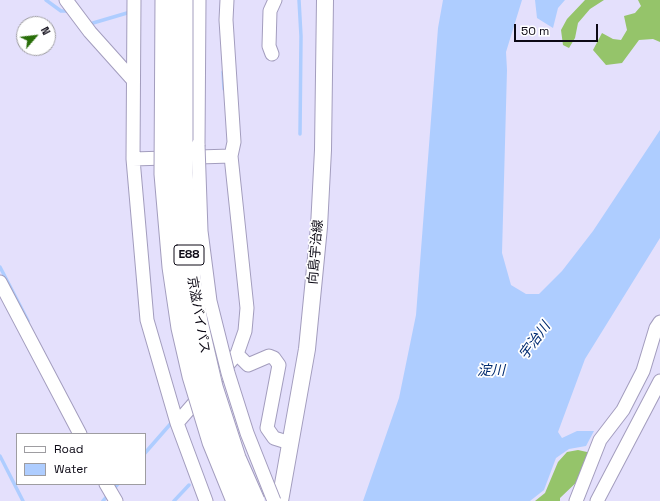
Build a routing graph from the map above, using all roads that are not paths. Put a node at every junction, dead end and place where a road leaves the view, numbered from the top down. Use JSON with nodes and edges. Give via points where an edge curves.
{"nodes":[{"id":1,"x":66,"y":0,"type":"edge"},
{"id":2,"x":134,"y":0,"type":"edge"},
{"id":3,"x":165,"y":0,"type":"edge"},
{"id":4,"x":183,"y":0,"type":"edge"},
{"id":5,"x":199,"y":0,"type":"edge"},
{"id":6,"x":227,"y":0,"type":"edge"},
{"id":7,"x":275,"y":0,"type":"edge"},
{"id":8,"x":325,"y":0,"type":"edge"},
{"id":9,"x":272,"y":54,"type":"dead end"},
{"id":10,"x":133,"y":80,"type":"junction"},
{"id":11,"x":231,"y":156,"type":"junction"},
{"id":12,"x":133,"y":159,"type":"junction"},
{"id":13,"x":0,"y":282,"type":"edge"},
{"id":14,"x":660,"y":322,"type":"edge"},
{"id":15,"x":237,"y":354,"type":"junction"},
{"id":16,"x":660,"y":381,"type":"edge"},
{"id":17,"x":177,"y":423,"type":"junction"},
{"id":18,"x":79,"y":433,"type":"edge"},
{"id":19,"x":290,"y":443,"type":"junction"},
{"id":20,"x":106,"y":485,"type":"edge"},
{"id":21,"x":112,"y":499,"type":"edge"},
{"id":22,"x":206,"y":501,"type":"edge"},
{"id":23,"x":236,"y":501,"type":"edge"},
{"id":24,"x":255,"y":501,"type":"edge"},
{"id":25,"x":274,"y":501,"type":"edge"},
{"id":26,"x":280,"y":501,"type":"edge"},
{"id":27,"x":576,"y":501,"type":"edge"},
{"id":28,"x":597,"y":501,"type":"edge"}],
"edges":[{"from":1,"to":10,"type":"street","via":[[90,32]]},
{"from":2,"to":10,"type":"street"},
{"from":3,"to":23,"type":"highway","name":"京滋バイパス","number":"E88","bridge":true,"via":[[164,174],[173,274],[181,328],[194,382],[212,442]]},
{"from":4,"to":24,"type":"highway","name":"京滋バイパス","number":"E88","bridge":true,"via":[[183,173],[191,278],[213,387],[226,432]]},
{"from":5,"to":25,"type":"street","bridge":true,"via":[[198,145],[201,231],[210,301],[228,373],[247,433]]},
{"from":6,"to":11,"type":"street","via":[[234,142]]},
{"from":7,"to":9,"type":"street","via":[[270,11],[269,46]]},
{"from":8,"to":19,"type":"main road","name":"向島宇治線","via":[[319,227],[307,349]]},
{"from":10,"to":12,"type":"street"},
{"from":11,"to":12,"type":"street"},
{"from":11,"to":15,"type":"street","via":[[247,308],[245,331]]},
{"from":12,"to":17,"type":"street","via":[[147,320]]},
{"from":13,"to":18,"type":"street"},
{"from":14,"to":27,"type":"street","via":[[643,371],[622,410],[600,440]]},
{"from":15,"to":17,"type":"street"},
{"from":15,"to":19,"type":"street","via":[[248,365],[269,356],[280,365],[267,428],[274,438]]},
{"from":16,"to":28,"type":"street"},
{"from":17,"to":22,"type":"street"},
{"from":19,"to":26,"type":"main road","name":"向島宇治線"},
{"from":20,"to":21,"type":"street"}]}
